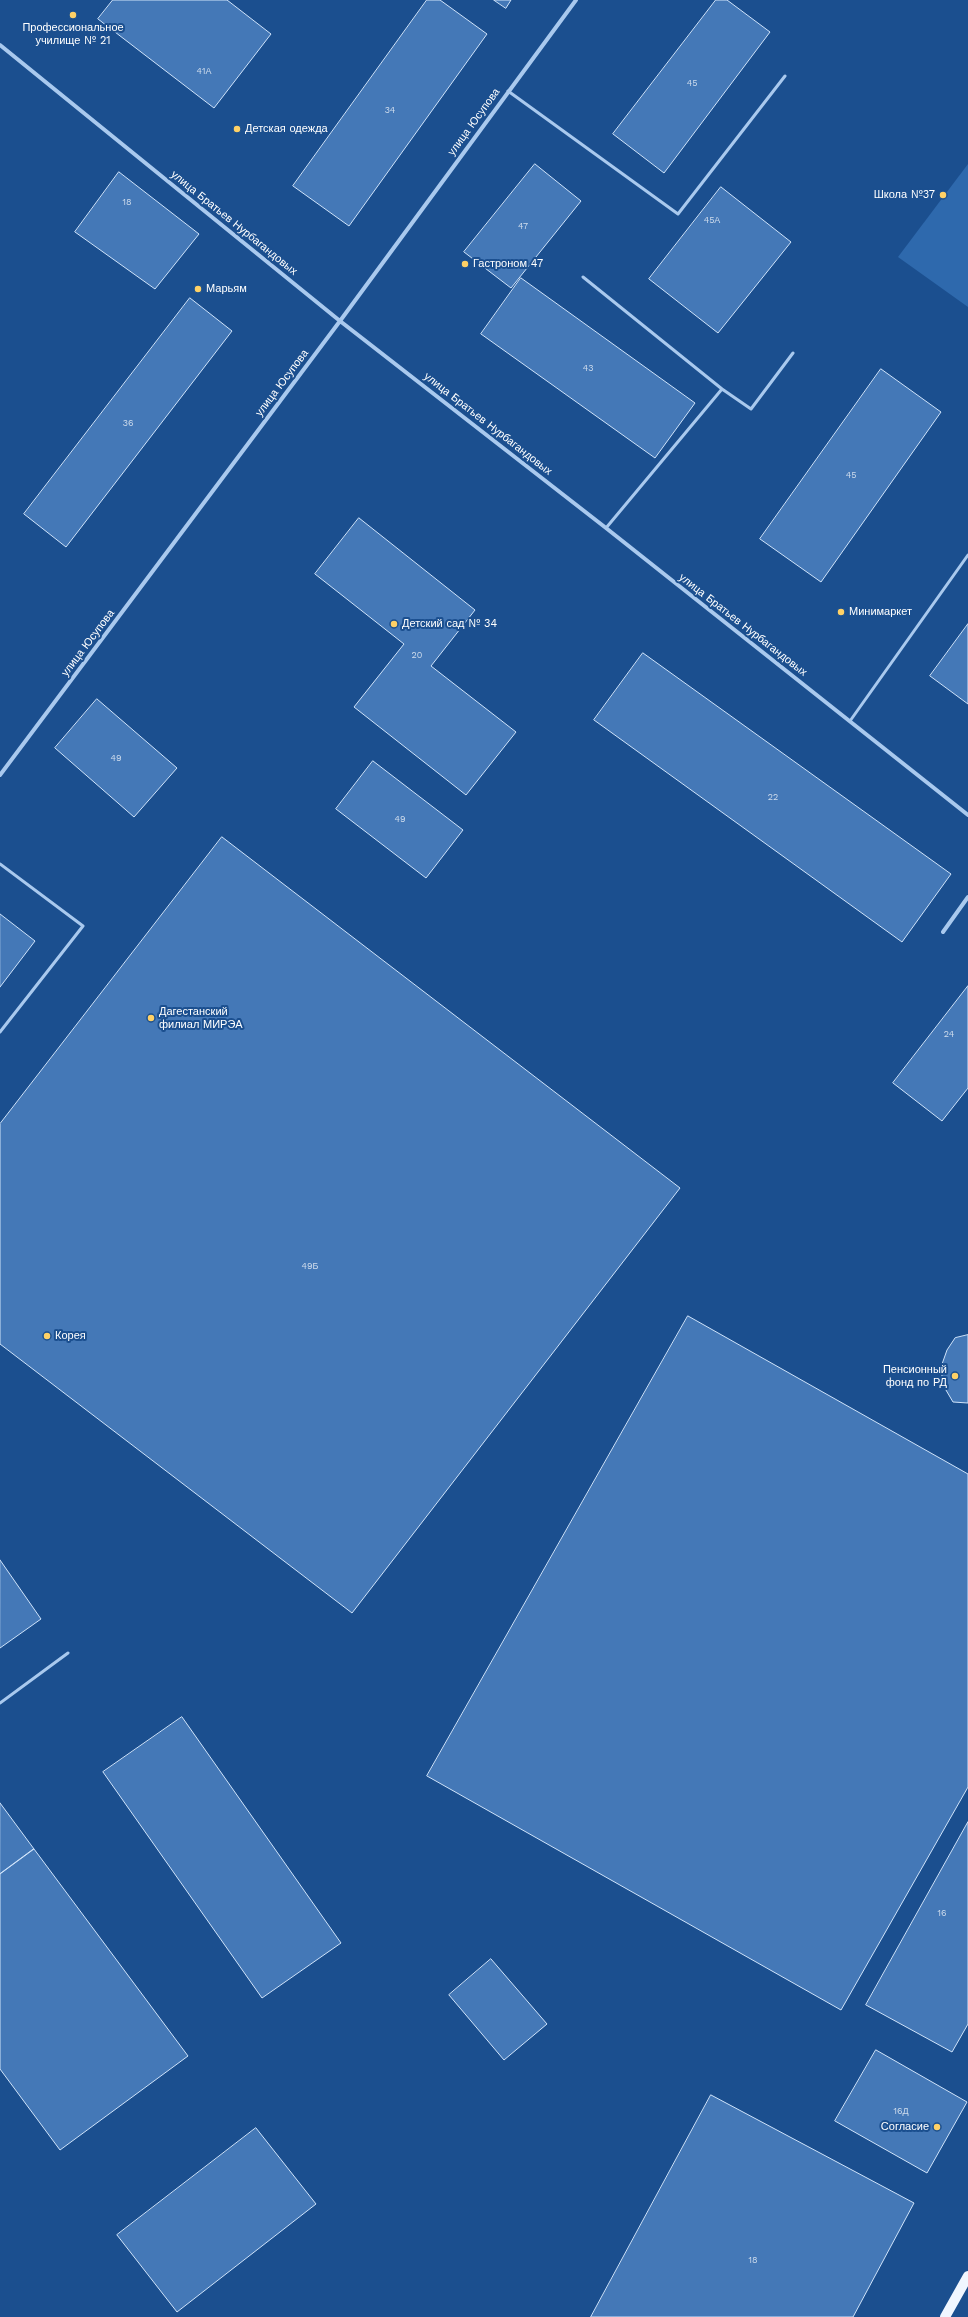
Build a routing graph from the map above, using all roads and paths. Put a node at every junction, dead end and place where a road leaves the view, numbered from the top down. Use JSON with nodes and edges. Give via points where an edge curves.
{"nodes":[{"id":1,"x":576,"y":0,"type":"edge"},
{"id":2,"x":0,"y":45,"type":"edge"},
{"id":3,"x":785,"y":76,"type":"dead end"},
{"id":4,"x":508,"y":91,"type":"junction"},
{"id":5,"x":583,"y":277,"type":"dead end"},
{"id":6,"x":340,"y":321,"type":"junction"},
{"id":7,"x":792,"y":353,"type":"dead end"},
{"id":8,"x":722,"y":389,"type":"junction"},
{"id":9,"x":606,"y":528,"type":"junction"},
{"id":10,"x":968,"y":555,"type":"edge"},
{"id":11,"x":850,"y":721,"type":"junction"},
{"id":12,"x":0,"y":775,"type":"edge"},
{"id":13,"x":968,"y":815,"type":"edge"},
{"id":14,"x":0,"y":864,"type":"edge"},
{"id":15,"x":968,"y":897,"type":"edge"},
{"id":16,"x":943,"y":932,"type":"dead end"},
{"id":17,"x":0,"y":1032,"type":"edge"},
{"id":18,"x":68,"y":1653,"type":"dead end"},
{"id":19,"x":0,"y":1703,"type":"edge"},
{"id":20,"x":968,"y":2276,"type":"edge"},
{"id":21,"x":945,"y":2317,"type":"edge"}],
"edges":[{"from":1,"to":4,"type":"street","name":"улица Юсупова"},
{"from":2,"to":6,"type":"street","name":"улица Братьев Нурбагандовых"},
{"from":3,"to":4,"type":"lane","via":[[678,214]]},
{"from":4,"to":6,"type":"street","name":"улица Юсупова"},
{"from":5,"to":8,"type":"lane"},
{"from":6,"to":9,"type":"street","name":"улица Братьев Нурбагандовых"},
{"from":6,"to":12,"type":"street","name":"улица Юсупова"},
{"from":7,"to":8,"type":"lane","via":[[751,409]]},
{"from":8,"to":9,"type":"lane"},
{"from":9,"to":11,"type":"street","name":"улица Братьев Нурбагандовых"},
{"from":10,"to":11,"type":"lane"},
{"from":11,"to":13,"type":"street","name":"улица Братьев Нурбагандовых"},
{"from":14,"to":17,"type":"lane","via":[[83,926]]},
{"from":15,"to":16,"type":"street"},
{"from":18,"to":19,"type":"lane"},
{"from":20,"to":21,"type":"main road"}]}
